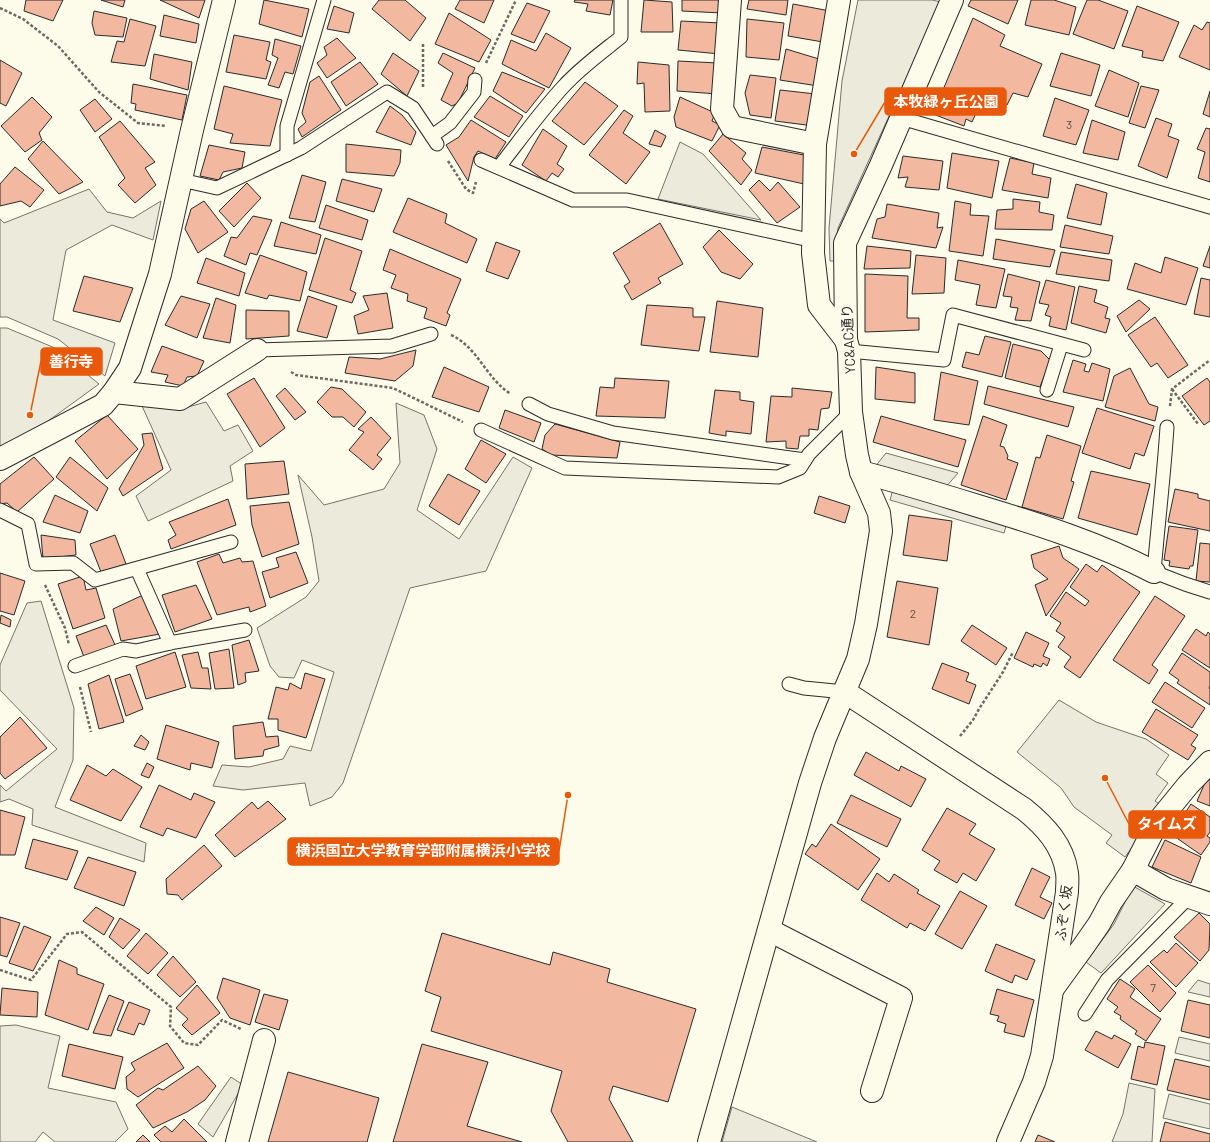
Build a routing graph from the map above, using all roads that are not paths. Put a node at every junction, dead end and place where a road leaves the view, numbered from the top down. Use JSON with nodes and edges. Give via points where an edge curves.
{"nodes":[{"id":1,"x":224,"y":0,"type":"edge"},
{"id":2,"x":324,"y":0,"type":"edge"},
{"id":3,"x":621,"y":0,"type":"edge"},
{"id":4,"x":730,"y":0,"type":"edge"},
{"id":5,"x":839,"y":0,"type":"edge"},
{"id":6,"x":952,"y":0,"type":"edge"},
{"id":7,"x":475,"y":80,"type":"dead end"},
{"id":8,"x":902,"y":118,"type":"junction"},
{"id":9,"x":815,"y":144,"type":"junction"},
{"id":10,"x":287,"y":155,"type":"junction"},
{"id":11,"x":481,"y":160,"type":"dead end"},
{"id":12,"x":499,"y":167,"type":"junction"},
{"id":13,"x":181,"y":180,"type":"junction"},
{"id":14,"x":1210,"y":207,"type":"edge"},
{"id":15,"x":814,"y":241,"type":"junction"},
{"id":16,"x":431,"y":334,"type":"road end"},
{"id":17,"x":1061,"y":344,"type":"junction"},
{"id":18,"x":848,"y":345,"type":"junction"},
{"id":19,"x":257,"y":350,"type":"joint"},
{"id":20,"x":1084,"y":350,"type":"dead end"},
{"id":21,"x":1047,"y":390,"type":"dead end"},
{"id":22,"x":114,"y":392,"type":"junction"},
{"id":23,"x":529,"y":404,"type":"road end"},
{"id":24,"x":851,"y":412,"type":"junction"},
{"id":25,"x":1167,"y":427,"type":"road end"},
{"id":26,"x":481,"y":430,"type":"road end"},
{"id":27,"x":0,"y":459,"type":"edge"},
{"id":28,"x":805,"y":460,"type":"junction"},
{"id":29,"x":861,"y":472,"type":"junction"},
{"id":30,"x":0,"y":510,"type":"edge"},
{"id":31,"x":230,"y":542,"type":"dead end"},
{"id":32,"x":137,"y":569,"type":"junction"},
{"id":33,"x":1154,"y":572,"type":"junction"},
{"id":34,"x":1210,"y":592,"type":"edge"},
{"id":35,"x":246,"y":630,"type":"dead end"},
{"id":36,"x":170,"y":643,"type":"junction"},
{"id":37,"x":75,"y":666,"type":"dead end"},
{"id":38,"x":789,"y":684,"type":"dead end"},
{"id":39,"x":845,"y":692,"type":"junction"},
{"id":40,"x":1210,"y":762,"type":"edge"},
{"id":41,"x":1133,"y":870,"type":"junction"},
{"id":42,"x":1188,"y":898,"type":"junction"},
{"id":43,"x":1210,"y":904,"type":"edge"},
{"id":44,"x":768,"y":930,"type":"junction"},
{"id":45,"x":1052,"y":990,"type":"junction"},
{"id":46,"x":1085,"y":1014,"type":"dead end"},
{"id":47,"x":264,"y":1040,"type":"road end"},
{"id":48,"x":872,"y":1091,"type":"dead end"},
{"id":49,"x":237,"y":1142,"type":"edge"},
{"id":50,"x":708,"y":1142,"type":"edge"},
{"id":51,"x":1008,"y":1142,"type":"edge"}],
"edges":[{"from":1,"to":13,"type":"street"},
{"from":2,"to":10,"type":"lane","via":[[287,126]]},
{"from":3,"to":12,"type":"lane","via":[[622,37],[563,87]]},
{"from":4,"to":9,"type":"street","via":[[722,109],[732,126]]},
{"from":5,"to":9,"type":"street"},
{"from":6,"to":8,"type":"street","name":"YC&AC通り"},
{"from":7,"to":10,"type":"lane","via":[[474,92],[435,140],[422,113],[388,92]]},
{"from":8,"to":14,"type":"lane"},
{"from":8,"to":18,"type":"street","name":"YC&AC通り","via":[[845,243]]},
{"from":9,"to":15,"type":"street"},
{"from":10,"to":13,"type":"lane","via":[[217,188]]},
{"from":11,"to":12,"type":"lane"},
{"from":12,"to":15,"type":"lane","via":[[573,200],[627,200]]},
{"from":13,"to":22,"type":"street","via":[[160,274],[130,368]]},
{"from":15,"to":18,"type":"street","via":[[819,305]]},
{"from":16,"to":19,"type":"lane","via":[[392,346]]},
{"from":17,"to":18,"type":"lane","via":[[953,315],[944,360]]},
{"from":17,"to":20,"type":"lane"},
{"from":17,"to":21,"type":"lane"},
{"from":18,"to":24,"type":"street","name":"YC&AC通り"},
{"from":19,"to":22,"type":"street","via":[[180,399]]},
{"from":22,"to":27,"type":"street","via":[[103,405]]},
{"from":23,"to":28,"type":"lane","via":[[548,414],[612,434]]},
{"from":24,"to":28,"type":"lane"},
{"from":24,"to":29,"type":"street","name":"YC&AC通り"},
{"from":25,"to":33,"type":"lane"},
{"from":26,"to":28,"type":"lane","via":[[565,468],[778,476],[800,468]]},
{"from":29,"to":33,"type":"street","via":[[1046,526]]},
{"from":29,"to":39,"type":"street","name":"YC&AC通り","via":[[879,513],[881,531],[858,659]]},
{"from":30,"to":32,"type":"lane","via":[[28,524],[36,564],[73,563],[95,580]]},
{"from":31,"to":32,"type":"lane"},
{"from":32,"to":36,"type":"lane"},
{"from":33,"to":34,"type":"lane"},
{"from":35,"to":36,"type":"lane"},
{"from":36,"to":37,"type":"lane","via":[[136,651],[123,649]]},
{"from":38,"to":39,"type":"lane"},
{"from":39,"to":44,"type":"street","name":"YC&AC通り","via":[[825,738],[810,783]]},
{"from":39,"to":45,"type":"street","name":"ふぞく坂","via":[[1024,809],[1041,823],[1052,837],[1062,855],[1067,874],[1067,892]]},
{"from":40,"to":41,"type":"street","via":[[1157,823]]},
{"from":41,"to":42,"type":"street"},
{"from":41,"to":45,"type":"street","via":[[1084,948]]},
{"from":42,"to":43,"type":"street"},
{"from":42,"to":46,"type":"lane","via":[[1107,980]]},
{"from":44,"to":48,"type":"street","via":[[901,998]]},
{"from":44,"to":50,"type":"street","name":"YC&AC通り"},
{"from":45,"to":51,"type":"street","name":"ふぞく坂","via":[[1042,1056],[1034,1082]]},
{"from":47,"to":49,"type":"street"}]}
